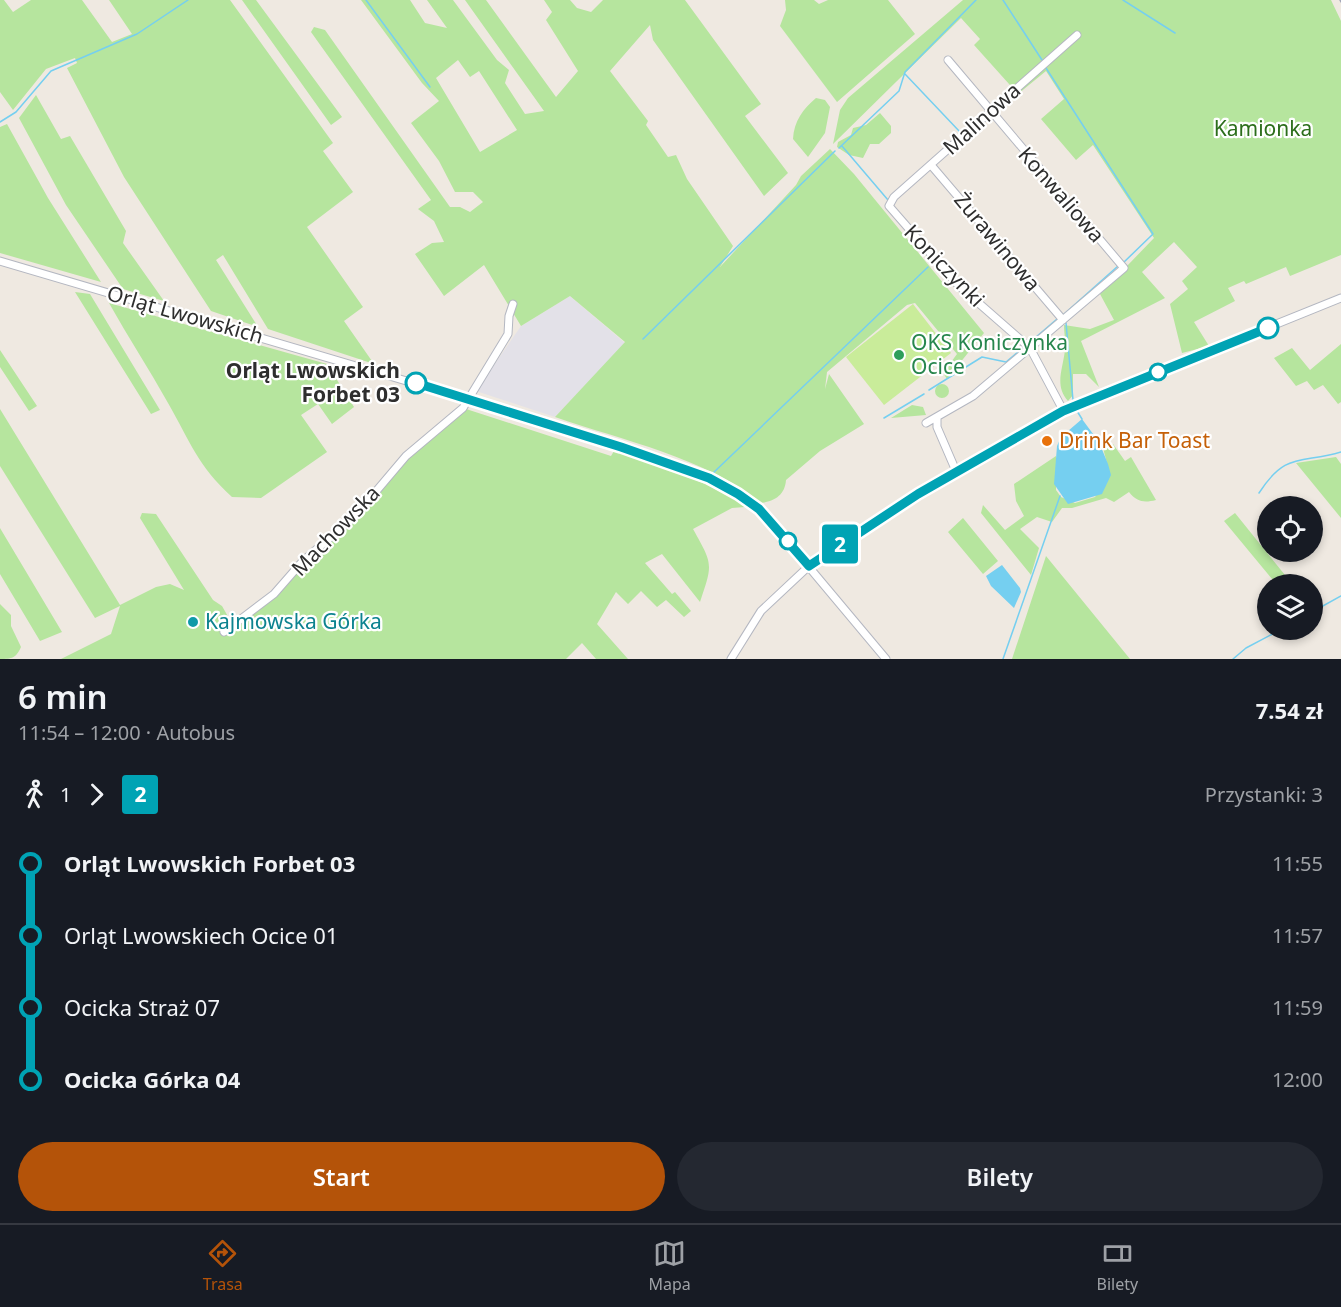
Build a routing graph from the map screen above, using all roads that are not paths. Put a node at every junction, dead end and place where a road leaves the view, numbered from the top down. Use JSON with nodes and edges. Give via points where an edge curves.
{"nodes":[{"id":1,"x":1077,"y":35,"type":"dead end"},
{"id":2,"x":948,"y":60,"type":"dead end"},
{"id":3,"x":989,"y":111,"type":"junction"},
{"id":4,"x":932,"y":165,"type":"junction"},
{"id":5,"x":889,"y":206,"type":"joint"},
{"id":6,"x":0,"y":261,"type":"edge"},
{"id":7,"x":1341,"y":298,"type":"edge"},
{"id":8,"x":513,"y":304,"type":"dead end"},
{"id":9,"x":1063,"y":320,"type":"junction"},
{"id":10,"x":1030,"y":348,"type":"junction"},
{"id":11,"x":468,"y":399,"type":"junction"},
{"id":12,"x":1063,"y":411,"type":"junction"},
{"id":13,"x":937,"y":417,"type":"junction"},
{"id":14,"x":926,"y":423,"type":"dead end"},
{"id":15,"x":956,"y":471,"type":"junction"},
{"id":16,"x":836,"y":536,"type":"dead end"},
{"id":17,"x":841,"y":544,"type":"junction"},
{"id":18,"x":809,"y":566,"type":"junction"},
{"id":19,"x":224,"y":632,"type":"dead end"},
{"id":20,"x":731,"y":659,"type":"edge"},
{"id":21,"x":886,"y":659,"type":"edge"}],
"edges":[{"from":1,"to":3,"type":"street","name":"Malinowa"},
{"from":2,"to":3,"type":"street","name":"Konwaliowa"},
{"from":3,"to":4,"type":"street","name":"Malinowa"},
{"from":3,"to":9,"type":"street","name":"Konwaliowa","via":[[1124,268]]},
{"from":4,"to":5,"type":"street","name":"Malinowa","via":[[894,197]]},
{"from":4,"to":9,"type":"street","name":"Żurawinowa"},
{"from":5,"to":10,"type":"street","name":"Koniczynki","via":[[958,285]]},
{"from":6,"to":11,"type":"street","name":"Orląt Lwowskich"},
{"from":7,"to":12,"type":"street"},
{"from":8,"to":11,"type":"street","name":"Machowska","via":[[508,334]]},
{"from":9,"to":10,"type":"street"},
{"from":10,"to":12,"type":"street","name":"Koniczynki"},
{"from":10,"to":13,"type":"street","via":[[973,396]]},
{"from":11,"to":18,"type":"street","name":"Orląt Lwowskich","via":[[640,453],[724,486],[767,517]]},
{"from":11,"to":19,"type":"street","name":"Machowska","via":[[463,408],[406,456],[356,515],[302,562],[274,594]]},
{"from":12,"to":15,"type":"street"},
{"from":13,"to":14,"type":"street"},
{"from":13,"to":15,"type":"street","via":[[937,428]]},
{"from":15,"to":17,"type":"street"},
{"from":16,"to":17,"type":"street"},
{"from":17,"to":18,"type":"street"},
{"from":18,"to":20,"type":"street","via":[[761,611]]},
{"from":18,"to":21,"type":"street","name":"Orląt Lwowskich"}]}
